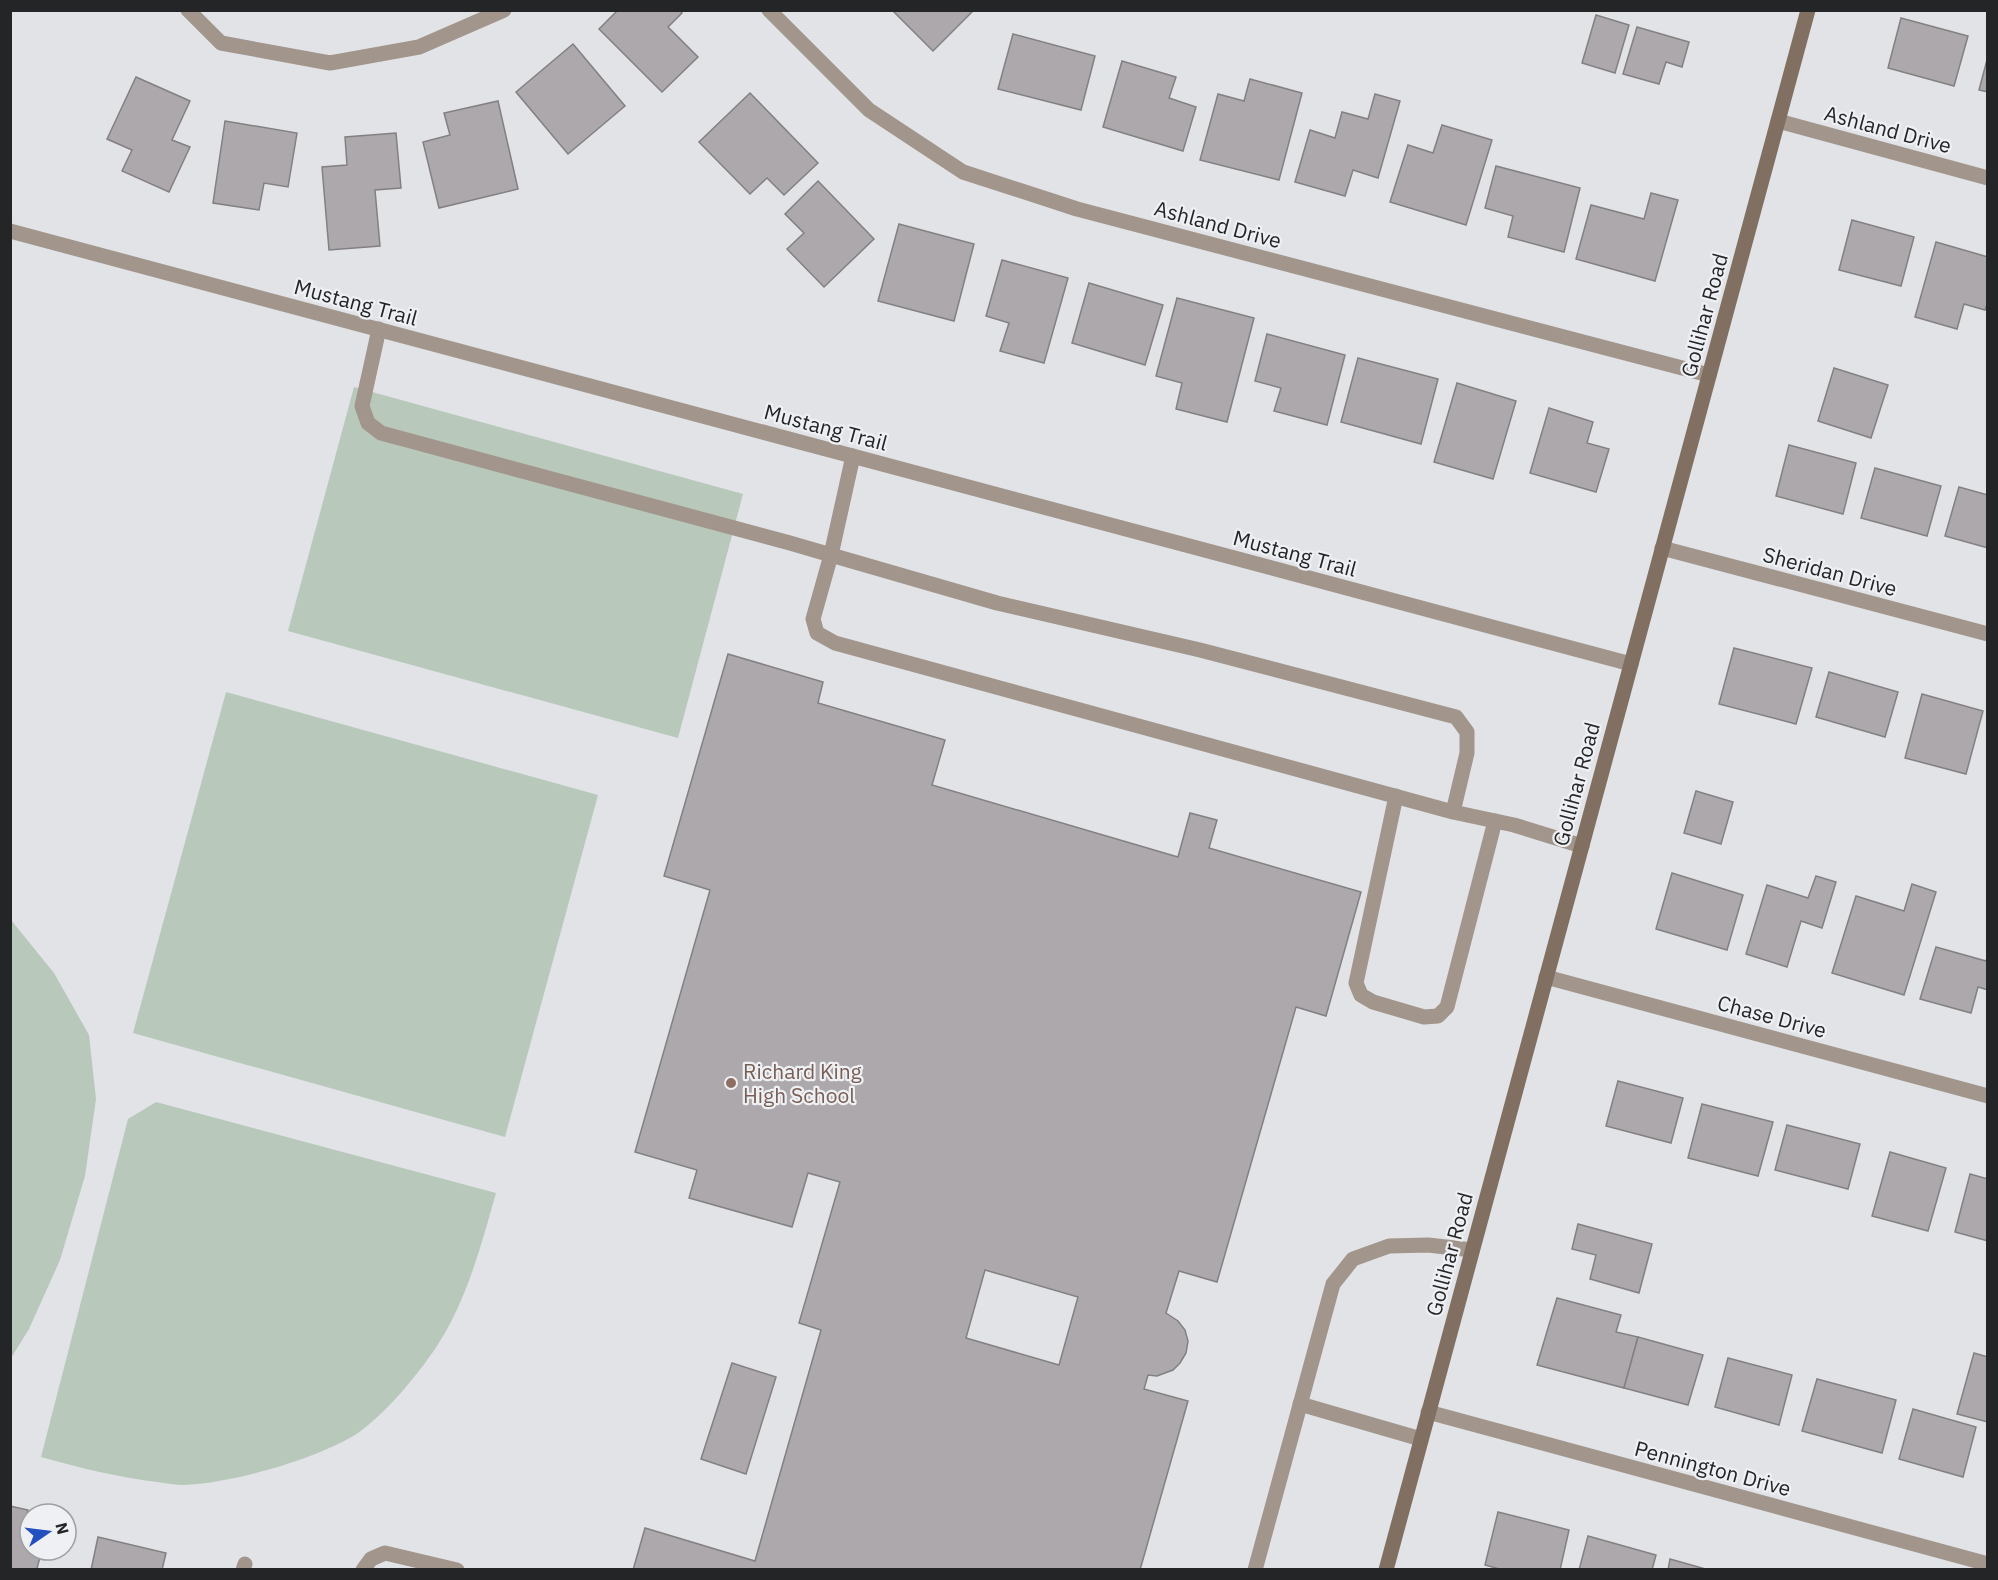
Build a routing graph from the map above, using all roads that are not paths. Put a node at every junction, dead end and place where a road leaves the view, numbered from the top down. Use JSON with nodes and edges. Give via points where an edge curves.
{"nodes":[{"id":1,"x":188,"y":10,"type":"edge"},
{"id":2,"x":504,"y":10,"type":"edge"},
{"id":3,"x":769,"y":10,"type":"edge"},
{"id":4,"x":1808,"y":10,"type":"edge"},
{"id":5,"x":1778,"y":121,"type":"junction"},
{"id":6,"x":1988,"y":178,"type":"edge"},
{"id":7,"x":10,"y":231,"type":"edge"},
{"id":8,"x":379,"y":329,"type":"junction"},
{"id":9,"x":1709,"y":375,"type":"junction"},
{"id":10,"x":853,"y":456,"type":"junction"},
{"id":11,"x":1662,"y":548,"type":"junction"},
{"id":12,"x":831,"y":555,"type":"junction"},
{"id":13,"x":1988,"y":634,"type":"edge"},
{"id":14,"x":1631,"y":664,"type":"junction"},
{"id":15,"x":1396,"y":796,"type":"junction"},
{"id":16,"x":1453,"y":812,"type":"junction"},
{"id":17,"x":1495,"y":821,"type":"junction"},
{"id":18,"x":1582,"y":846,"type":"junction"},
{"id":19,"x":1546,"y":977,"type":"junction"},
{"id":20,"x":1988,"y":1096,"type":"edge"},
{"id":21,"x":1472,"y":1250,"type":"junction"},
{"id":22,"x":1300,"y":1404,"type":"junction"},
{"id":23,"x":1428,"y":1412,"type":"junction"},
{"id":24,"x":1421,"y":1439,"type":"junction"},
{"id":25,"x":1988,"y":1564,"type":"edge"},
{"id":26,"x":363,"y":1569,"type":"edge"},
{"id":27,"x":457,"y":1569,"type":"edge"},
{"id":28,"x":1255,"y":1569,"type":"edge"},
{"id":29,"x":1386,"y":1569,"type":"edge"}],
"edges":[{"from":1,"to":2,"type":"street","via":[[221,43],[330,63],[419,47]]},
{"from":3,"to":9,"type":"street","name":"Ashland Drive","via":[[869,110],[963,172],[1077,209]]},
{"from":4,"to":5,"type":"street","name":"Gollihar Road"},
{"from":5,"to":6,"type":"street","name":"Ashland Drive"},
{"from":5,"to":9,"type":"street","name":"Gollihar Road"},
{"from":7,"to":8,"type":"street","name":"Mustang Trail"},
{"from":8,"to":10,"type":"street","name":"Mustang Trail"},
{"from":8,"to":12,"type":"street","via":[[362,406],[368,423],[381,433]]},
{"from":9,"to":11,"type":"street","name":"Gollihar Road"},
{"from":10,"to":12,"type":"street"},
{"from":10,"to":14,"type":"street","name":"Mustang Trail"},
{"from":11,"to":13,"type":"street","name":"Sheridan Drive"},
{"from":11,"to":14,"type":"street","name":"Gollihar Road"},
{"from":12,"to":15,"type":"street","via":[[813,620],[817,633],[835,643]]},
{"from":12,"to":16,"type":"street","via":[[997,603],[1200,650],[1456,717],[1467,732],[1467,753]]},
{"from":14,"to":18,"type":"street","name":"Gollihar Road"},
{"from":15,"to":16,"type":"street"},
{"from":15,"to":17,"type":"street","via":[[1356,983],[1361,995],[1373,1002],[1424,1017],[1438,1016],[1447,1007]]},
{"from":16,"to":17,"type":"street"},
{"from":17,"to":18,"type":"street"},
{"from":18,"to":19,"type":"street","name":"Gollihar Road"},
{"from":19,"to":20,"type":"street","name":"Chase Drive"},
{"from":19,"to":21,"type":"street","name":"Gollihar Road"},
{"from":21,"to":22,"type":"street","via":[[1389,1246],[1353,1259],[1333,1284]]},
{"from":21,"to":23,"type":"street","name":"Gollihar Road"},
{"from":22,"to":24,"type":"street"},
{"from":22,"to":28,"type":"street"},
{"from":23,"to":24,"type":"street","name":"Gollihar Road"},
{"from":23,"to":25,"type":"street","name":"Pennington Drive"},
{"from":24,"to":29,"type":"street","name":"Gollihar Road"},
{"from":26,"to":27,"type":"street","via":[[371,1559],[385,1553]]}]}
